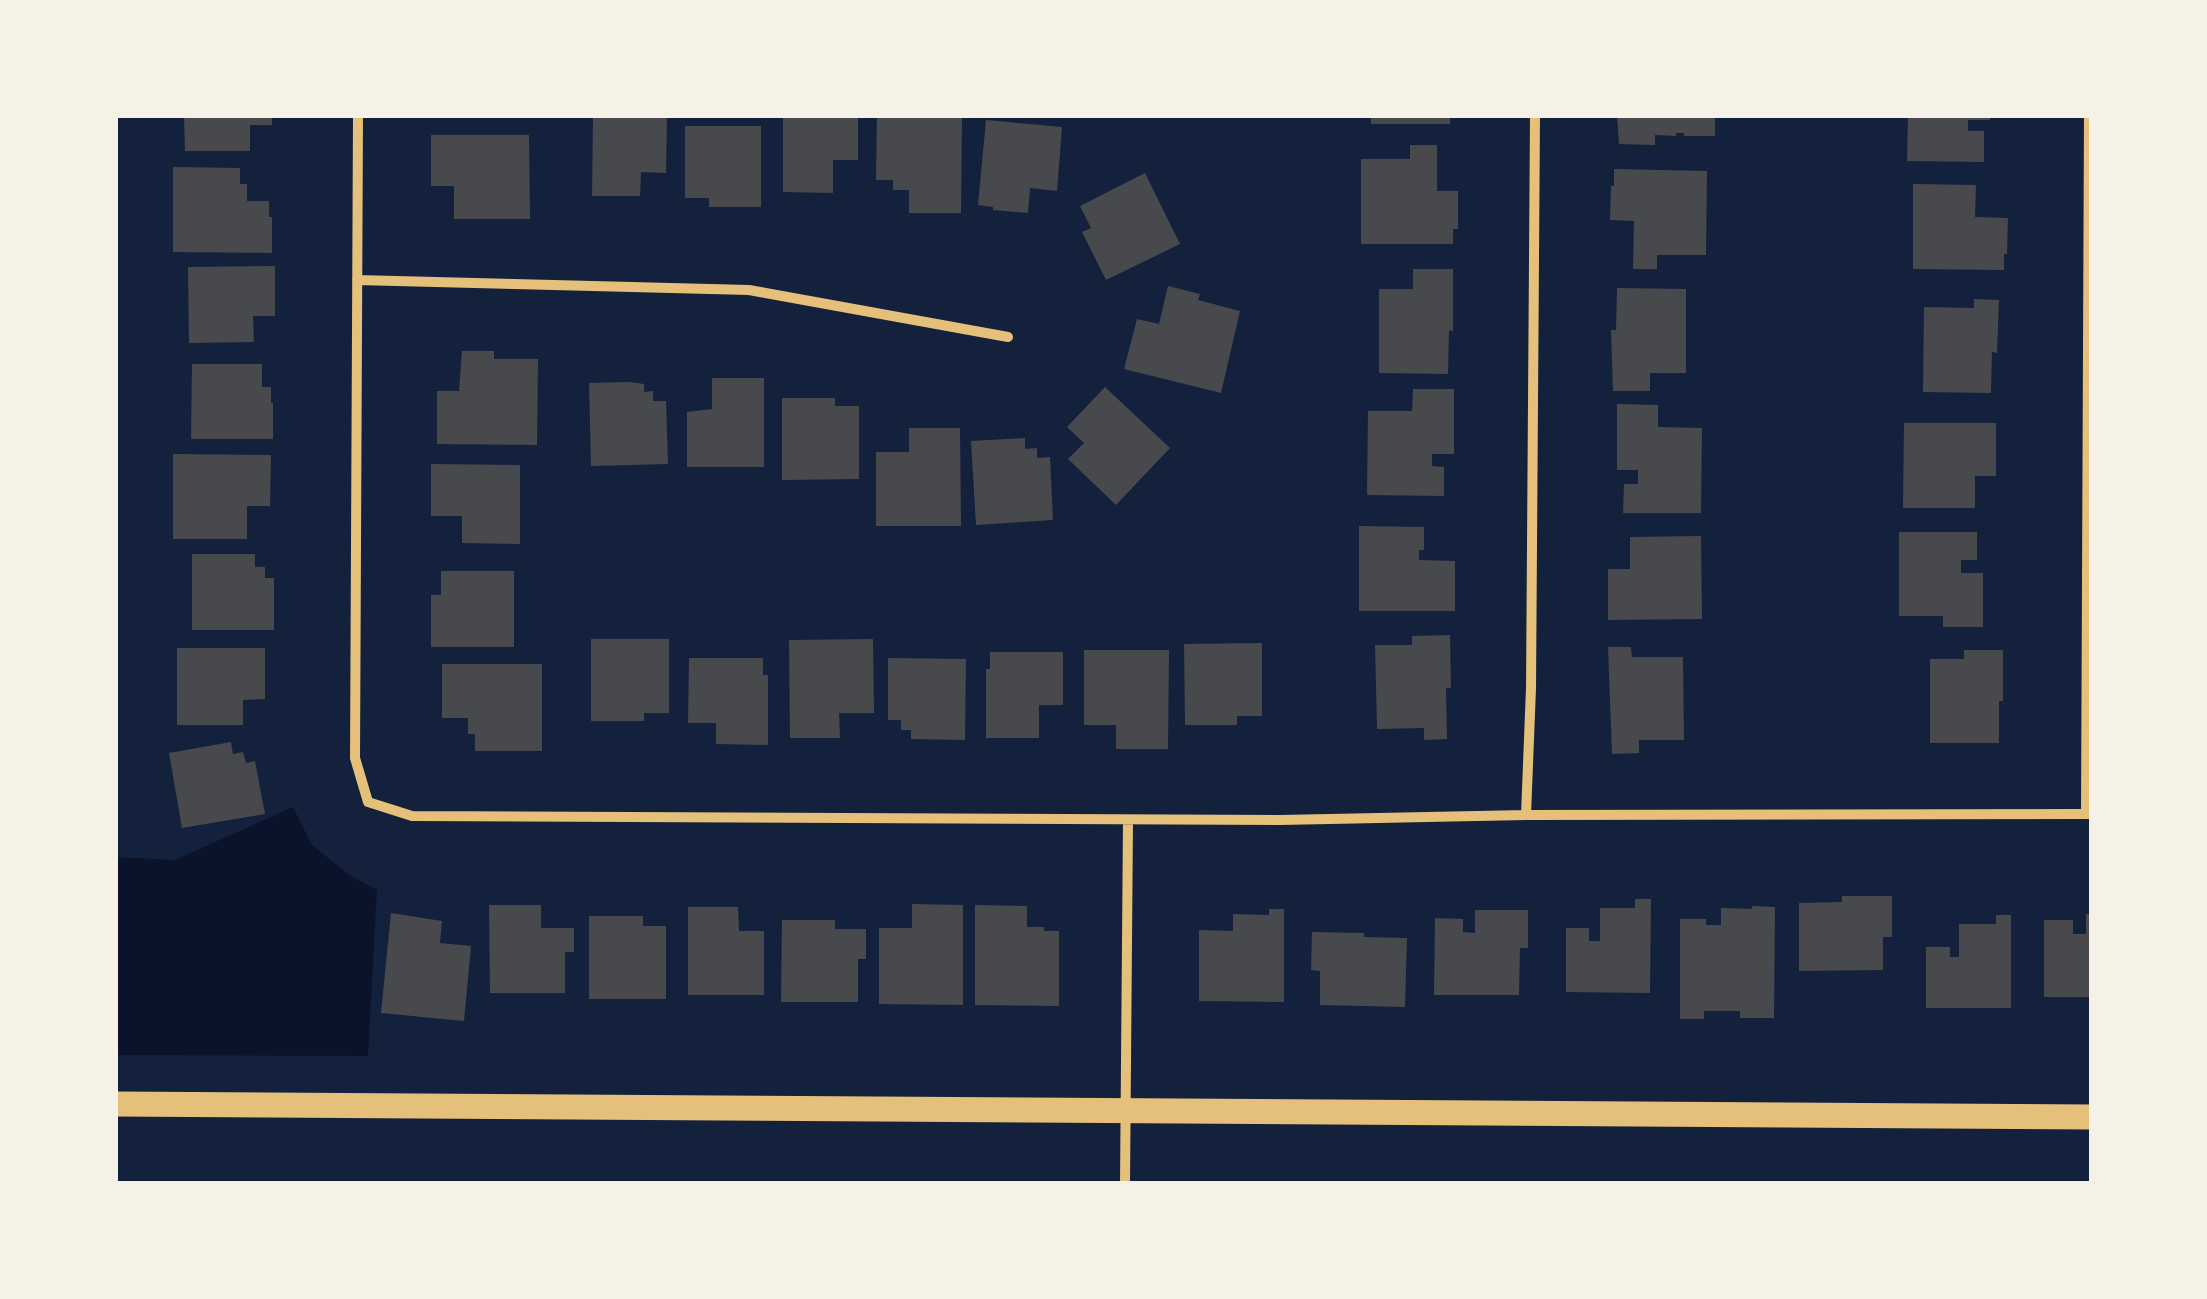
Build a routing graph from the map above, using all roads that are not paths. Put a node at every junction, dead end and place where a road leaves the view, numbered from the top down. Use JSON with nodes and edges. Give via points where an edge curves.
{"nodes":[{"id":1,"x":358,"y":115,"type":"edge"},
{"id":2,"x":1535,"y":115,"type":"edge"},
{"id":3,"x":2089,"y":115,"type":"edge"},
{"id":4,"x":357,"y":280,"type":"junction"},
{"id":5,"x":1008,"y":337,"type":"dead end"},
{"id":6,"x":2089,"y":814,"type":"edge"},
{"id":7,"x":1526,"y":816,"type":"junction"},
{"id":8,"x":1128,"y":820,"type":"junction"},
{"id":9,"x":115,"y":1104,"type":"edge"},
{"id":10,"x":1126,"y":1111,"type":"junction"},
{"id":11,"x":2092,"y":1118,"type":"edge"},
{"id":12,"x":1124,"y":1184,"type":"edge"}],
"edges":[{"from":1,"to":4,"type":"street"},
{"from":2,"to":7,"type":"street"},
{"from":3,"to":6,"type":"street"},
{"from":4,"to":5,"type":"street","via":[[749,290]]},
{"from":4,"to":8,"type":"street","via":[[354,758],[368,802],[412,816]]},
{"from":6,"to":7,"type":"street"},
{"from":7,"to":8,"type":"street"},
{"from":8,"to":10,"type":"street"},
{"from":9,"to":10,"type":"main road"},
{"from":10,"to":11,"type":"main road"},
{"from":10,"to":12,"type":"street"}]}
